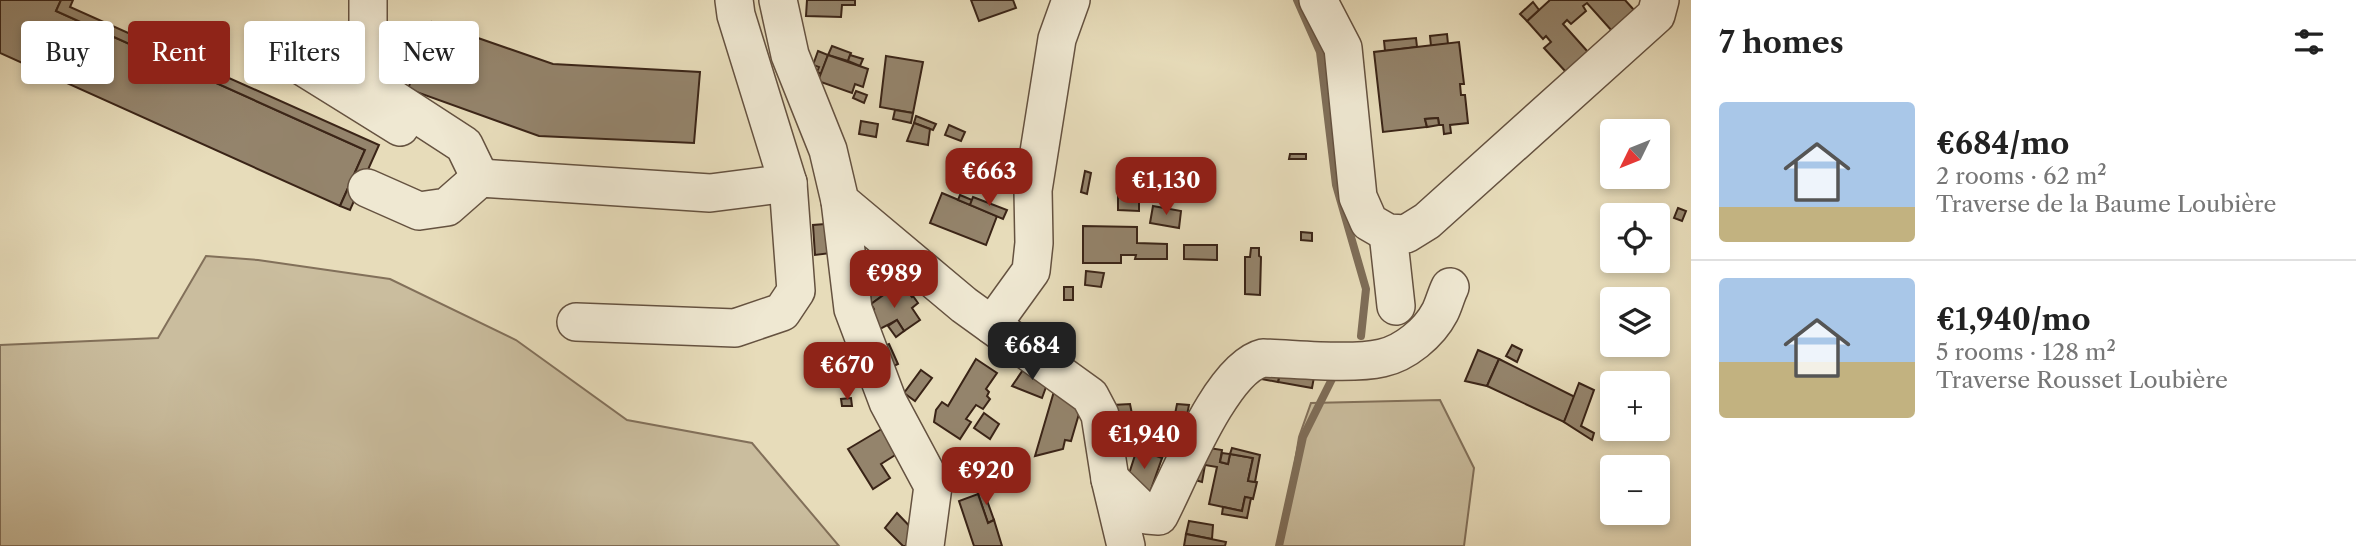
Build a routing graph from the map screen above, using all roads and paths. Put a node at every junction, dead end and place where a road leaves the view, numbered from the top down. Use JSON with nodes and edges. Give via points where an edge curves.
{"nodes":[{"id":1,"x":368,"y":0,"type":"edge"},
{"id":2,"x":734,"y":0,"type":"edge"},
{"id":3,"x":778,"y":0,"type":"edge"},
{"id":4,"x":1071,"y":0,"type":"edge"},
{"id":5,"x":1318,"y":0,"type":"edge"},
{"id":6,"x":1660,"y":0,"type":"edge"},
{"id":7,"x":331,"y":84,"type":"edge"},
{"id":8,"x":481,"y":178,"type":"junction"},
{"id":9,"x":788,"y":183,"type":"junction"},
{"id":10,"x":367,"y":188,"type":"dead end"},
{"id":11,"x":840,"y":201,"type":"junction"},
{"id":12,"x":1388,"y":233,"type":"junction"},
{"id":13,"x":1450,"y":287,"type":"dead end"},
{"id":14,"x":1396,"y":306,"type":"dead end"},
{"id":15,"x":576,"y":322,"type":"dead end"},
{"id":16,"x":992,"y":325,"type":"junction"},
{"id":17,"x":1110,"y":479,"type":"junction"},
{"id":18,"x":925,"y":546,"type":"edge"},
{"id":19,"x":1126,"y":546,"type":"edge"}],
"edges":[{"from":1,"to":8,"type":"street","via":[[371,75],[384,93],[464,145]]},
{"from":2,"to":9,"type":"street"},
{"from":3,"to":11,"type":"street","via":[[790,55],[828,150]]},
{"from":4,"to":16,"type":"street","via":[[1058,39],[1033,190],[1031,271]]},
{"from":5,"to":12,"type":"street","via":[[1343,48],[1357,197],[1369,222]]},
{"from":6,"to":12,"type":"street","via":[[1656,15],[1427,221],[1406,234]]},
{"from":7,"to":8,"type":"street"},
{"from":8,"to":9,"type":"street","via":[[710,193]]},
{"from":8,"to":10,"type":"street","via":[[447,208],[419,211]]},
{"from":9,"to":15,"type":"street","via":[[796,291],[782,312],[735,328]]},
{"from":11,"to":16,"type":"street"},
{"from":11,"to":18,"type":"street","via":[[853,309],[888,402],[933,486]]},
{"from":12,"to":14,"type":"street"},
{"from":13,"to":17,"type":"street","via":[[1439,314],[1419,339],[1384,358],[1263,358],[1240,370],[1193,441],[1159,516],[1147,515]]},
{"from":16,"to":17,"type":"street","via":[[1090,396],[1100,415]]},
{"from":17,"to":19,"type":"street"}]}
